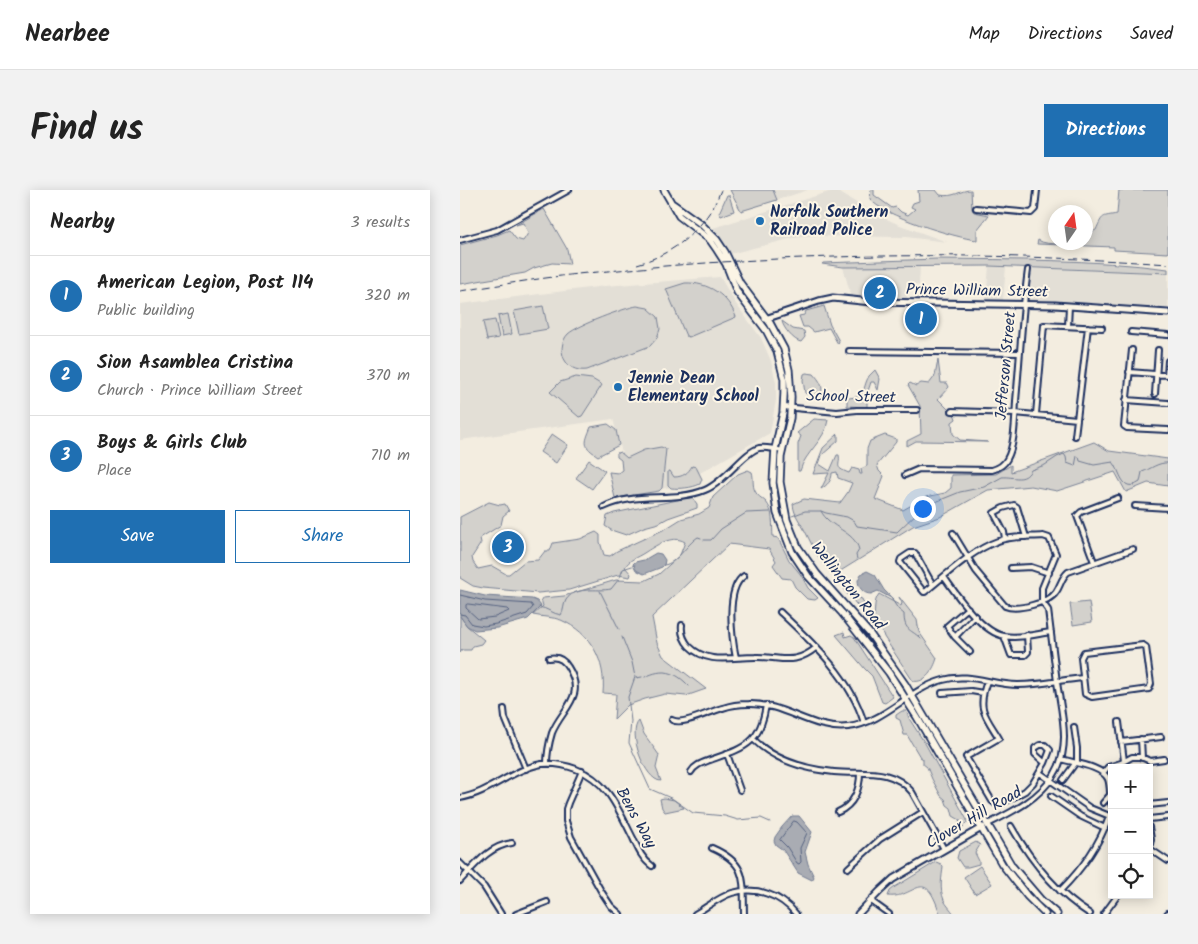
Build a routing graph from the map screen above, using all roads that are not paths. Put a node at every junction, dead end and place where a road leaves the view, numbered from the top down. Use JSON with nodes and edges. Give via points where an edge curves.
{"nodes":[{"id":1,"x":569,"y":190,"type":"edge"},
{"id":2,"x":664,"y":190,"type":"edge"},
{"id":3,"x":1036,"y":190,"type":"edge"},
{"id":4,"x":673,"y":204,"type":"junction"},
{"id":5,"x":976,"y":208,"type":"dead end"},
{"id":6,"x":460,"y":240,"type":"edge"},
{"id":7,"x":1028,"y":270,"type":"dead end"},
{"id":8,"x":1024,"y":304,"type":"junction"},
{"id":9,"x":1069,"y":306,"type":"junction"},
{"id":10,"x":1168,"y":313,"type":"edge"},
{"id":11,"x":767,"y":319,"type":"junction"},
{"id":12,"x":759,"y":321,"type":"junction"},
{"id":13,"x":1068,"y":326,"type":"junction"},
{"id":14,"x":1088,"y":327,"type":"junction"},
{"id":15,"x":1102,"y":328,"type":"dead end"},
{"id":16,"x":1131,"y":332,"type":"dead end"},
{"id":17,"x":1168,"y":334,"type":"edge"},
{"id":18,"x":1132,"y":350,"type":"dead end"},
{"id":19,"x":1158,"y":350,"type":"dead end"},
{"id":20,"x":850,"y":351,"type":"dead end"},
{"id":21,"x":1020,"y":353,"type":"junction"},
{"id":22,"x":1168,"y":361,"type":"edge"},
{"id":23,"x":1129,"y":372,"type":"junction"},
{"id":24,"x":1156,"y":374,"type":"junction"},
{"id":25,"x":1168,"y":375,"type":"edge"},
{"id":26,"x":1155,"y":394,"type":"dead end"},
{"id":27,"x":1126,"y":400,"type":"junction"},
{"id":28,"x":1168,"y":403,"type":"edge"},
{"id":29,"x":784,"y":407,"type":"junction"},
{"id":30,"x":791,"y":407,"type":"junction"},
{"id":31,"x":917,"y":410,"type":"dead end"},
{"id":32,"x":952,"y":411,"type":"dead end"},
{"id":33,"x":1015,"y":413,"type":"junction"},
{"id":34,"x":1036,"y":414,"type":"junction"},
{"id":35,"x":1077,"y":419,"type":"junction"},
{"id":36,"x":1168,"y":430,"type":"edge"},
{"id":37,"x":1075,"y":436,"type":"dead end"},
{"id":38,"x":775,"y":449,"type":"junction"},
{"id":39,"x":782,"y":451,"type":"junction"},
{"id":40,"x":905,"y":475,"type":"dead end"},
{"id":41,"x":1118,"y":498,"type":"dead end"},
{"id":42,"x":1135,"y":506,"type":"dead end"},
{"id":43,"x":604,"y":508,"type":"dead end"},
{"id":44,"x":1168,"y":508,"type":"edge"},
{"id":45,"x":953,"y":533,"type":"dead end"},
{"id":46,"x":1026,"y":537,"type":"junction"},
{"id":47,"x":1005,"y":539,"type":"junction"},
{"id":48,"x":1133,"y":549,"type":"dead end"},
{"id":49,"x":967,"y":559,"type":"junction"},
{"id":50,"x":1094,"y":562,"type":"junction"},
{"id":51,"x":1011,"y":568,"type":"dead end"},
{"id":52,"x":1049,"y":573,"type":"junction"},
{"id":53,"x":744,"y":576,"type":"dead end"},
{"id":54,"x":944,"y":577,"type":"junction"},
{"id":55,"x":933,"y":585,"type":"junction"},
{"id":56,"x":1042,"y":602,"type":"junction"},
{"id":57,"x":968,"y":608,"type":"junction"},
{"id":58,"x":780,"y":612,"type":"dead end"},
{"id":59,"x":975,"y":616,"type":"junction"},
{"id":60,"x":682,"y":624,"type":"dead end"},
{"id":61,"x":1051,"y":632,"type":"junction"},
{"id":62,"x":1027,"y":635,"type":"junction"},
{"id":63,"x":1004,"y":636,"type":"junction"},
{"id":64,"x":955,"y":637,"type":"junction"},
{"id":65,"x":817,"y":647,"type":"junction"},
{"id":66,"x":970,"y":652,"type":"dead end"},
{"id":67,"x":549,"y":658,"type":"dead end"},
{"id":68,"x":736,"y":658,"type":"junction"},
{"id":69,"x":1083,"y":678,"type":"junction"},
{"id":70,"x":987,"y":680,"type":"junction"},
{"id":71,"x":1057,"y":681,"type":"junction"},
{"id":72,"x":942,"y":693,"type":"dead end"},
{"id":73,"x":982,"y":693,"type":"junction"},
{"id":74,"x":910,"y":697,"type":"junction"},
{"id":75,"x":766,"y":705,"type":"junction"},
{"id":76,"x":504,"y":709,"type":"dead end"},
{"id":77,"x":672,"y":720,"type":"dead end"},
{"id":78,"x":1119,"y":722,"type":"dead end"},
{"id":79,"x":864,"y":723,"type":"junction"},
{"id":80,"x":1074,"y":728,"type":"dead end"},
{"id":81,"x":1161,"y":737,"type":"dead end"},
{"id":82,"x":753,"y":739,"type":"junction"},
{"id":83,"x":1141,"y":739,"type":"junction"},
{"id":84,"x":1121,"y":742,"type":"junction"},
{"id":85,"x":727,"y":754,"type":"junction"},
{"id":86,"x":1142,"y":758,"type":"junction"},
{"id":87,"x":1061,"y":759,"type":"junction"},
{"id":88,"x":1164,"y":759,"type":"dead end"},
{"id":89,"x":1124,"y":761,"type":"junction"},
{"id":90,"x":1045,"y":763,"type":"junction"},
{"id":91,"x":1075,"y":763,"type":"junction"},
{"id":92,"x":548,"y":764,"type":"junction"},
{"id":93,"x":526,"y":769,"type":"junction"},
{"id":94,"x":582,"y":771,"type":"junction"},
{"id":95,"x":690,"y":772,"type":"dead end"},
{"id":96,"x":1103,"y":772,"type":"junction"},
{"id":97,"x":860,"y":773,"type":"junction"},
{"id":98,"x":1040,"y":773,"type":"junction"},
{"id":99,"x":1063,"y":780,"type":"dead end"},
{"id":100,"x":1050,"y":781,"type":"junction"},
{"id":101,"x":1108,"y":782,"type":"edge"},
{"id":102,"x":740,"y":790,"type":"dead end"},
{"id":103,"x":1051,"y":796,"type":"dead end"},
{"id":104,"x":1108,"y":797,"type":"edge"},
{"id":105,"x":460,"y":798,"type":"edge"},
{"id":106,"x":1103,"y":803,"type":"dead end"},
{"id":107,"x":1168,"y":803,"type":"edge"},
{"id":108,"x":1153,"y":805,"type":"edge"},
{"id":109,"x":838,"y":812,"type":"dead end"},
{"id":110,"x":923,"y":812,"type":"junction"},
{"id":111,"x":1108,"y":816,"type":"edge"},
{"id":112,"x":1168,"y":817,"type":"edge"},
{"id":113,"x":1153,"y":819,"type":"edge"},
{"id":114,"x":1108,"y":821,"type":"edge"},
{"id":115,"x":988,"y":824,"type":"junction"},
{"id":116,"x":1011,"y":826,"type":"dead end"},
{"id":117,"x":981,"y":828,"type":"junction"},
{"id":118,"x":1105,"y":828,"type":"junction"},
{"id":119,"x":512,"y":843,"type":"dead end"},
{"id":120,"x":712,"y":848,"type":"dead end"},
{"id":121,"x":944,"y":849,"type":"junction"},
{"id":122,"x":1153,"y":852,"type":"edge"},
{"id":123,"x":1168,"y":861,"type":"edge"},
{"id":124,"x":460,"y":863,"type":"edge"},
{"id":125,"x":652,"y":866,"type":"dead end"},
{"id":126,"x":848,"y":868,"type":"dead end"},
{"id":127,"x":469,"y":871,"type":"junction"},
{"id":128,"x":460,"y":881,"type":"edge"},
{"id":129,"x":743,"y":891,"type":"junction"},
{"id":130,"x":1060,"y":891,"type":"junction"},
{"id":131,"x":1115,"y":899,"type":"edge"},
{"id":132,"x":870,"y":901,"type":"junction"},
{"id":133,"x":547,"y":902,"type":"dead end"},
{"id":134,"x":500,"y":914,"type":"edge"},
{"id":135,"x":516,"y":914,"type":"edge"},
{"id":136,"x":620,"y":914,"type":"edge"},
{"id":137,"x":695,"y":914,"type":"edge"},
{"id":138,"x":744,"y":914,"type":"edge"},
{"id":139,"x":796,"y":914,"type":"edge"},
{"id":140,"x":858,"y":914,"type":"edge"},
{"id":141,"x":889,"y":914,"type":"edge"},
{"id":142,"x":1045,"y":914,"type":"edge"},
{"id":143,"x":1057,"y":914,"type":"edge"},
{"id":144,"x":1090,"y":914,"type":"edge"},
{"id":145,"x":1104,"y":914,"type":"edge"}],
"edges":[{"from":1,"to":6,"type":"street","via":[[497,230]]},
{"from":2,"to":4,"type":"main road","name":"Wellington Road"},
{"from":3,"to":5,"type":"street","via":[[1033,212]]},
{"from":4,"to":11,"type":"main road","name":"Wellington Road","via":[[717,240],[746,293]]},
{"from":4,"to":12,"type":"main road","name":"Wellington Road","via":[[680,216],[718,250],[737,292]]},
{"from":7,"to":8,"type":"street","name":"Jefferson Street"},
{"from":8,"to":9,"type":"street","name":"Prince William Street"},
{"from":8,"to":11,"type":"street","name":"Prince William Street","via":[[871,302],[833,298]]},
{"from":8,"to":21,"type":"street","name":"Jefferson Street"},
{"from":9,"to":10,"type":"street","name":"Prince William Street"},
{"from":9,"to":13,"type":"street"},
{"from":11,"to":12,"type":"street","name":"Prince William Street"},
{"from":11,"to":30,"type":"main road","name":"Wellington Road","via":[[786,356]]},
{"from":12,"to":29,"type":"main road","name":"Wellington Road","via":[[776,348],[784,378]]},
{"from":13,"to":14,"type":"street"},
{"from":13,"to":34,"type":"street","via":[[1044,325]]},
{"from":14,"to":15,"type":"street"},
{"from":14,"to":35,"type":"street"},
{"from":16,"to":17,"type":"street"},
{"from":18,"to":23,"type":"street"},
{"from":19,"to":24,"type":"street"},
{"from":20,"to":21,"type":"street"},
{"from":21,"to":33,"type":"street","name":"Jefferson Street"},
{"from":22,"to":25,"type":"street"},
{"from":23,"to":24,"type":"street"},
{"from":23,"to":27,"type":"street"},
{"from":24,"to":25,"type":"street"},
{"from":24,"to":26,"type":"street"},
{"from":27,"to":28,"type":"street"},
{"from":27,"to":36,"type":"street","via":[[1125,427]]},
{"from":29,"to":30,"type":"street","name":"School Street"},
{"from":29,"to":38,"type":"main road","name":"Wellington Road"},
{"from":30,"to":31,"type":"street","name":"School Street","via":[[838,412]]},
{"from":30,"to":39,"type":"main road","name":"Wellington Road"},
{"from":32,"to":33,"type":"street"},
{"from":33,"to":34,"type":"street"},
{"from":33,"to":40,"type":"street","name":"Jefferson Street","via":[[1011,448],[1005,462],[998,468],[919,469]]},
{"from":34,"to":35,"type":"street"},
{"from":35,"to":37,"type":"street"},
{"from":38,"to":39,"type":"street"},
{"from":38,"to":43,"type":"street","via":[[754,450],[719,482],[704,490],[618,502]]},
{"from":38,"to":74,"type":"main road","name":"Wellington Road","via":[[773,483],[776,504],[792,552],[808,576]]},
{"from":39,"to":74,"type":"main road","name":"Wellington Road","via":[[782,499],[798,547],[816,574],[870,634]]},
{"from":41,"to":50,"type":"street","via":[[1077,516]]},
{"from":42,"to":44,"type":"street"},
{"from":45,"to":49,"type":"street"},
{"from":46,"to":47,"type":"street"},
{"from":46,"to":47,"type":"street","via":[[1018,508],[1014,505],[994,513]]},
{"from":46,"to":52,"type":"street","via":[[1048,538],[1056,554]]},
{"from":47,"to":49,"type":"street"},
{"from":48,"to":50,"type":"street"},
{"from":49,"to":54,"type":"street"},
{"from":49,"to":56,"type":"street","via":[[1008,607]]},
{"from":50,"to":56,"type":"street","via":[[1068,572],[1056,593]]},
{"from":51,"to":52,"type":"street","via":[[1031,567]]},
{"from":52,"to":56,"type":"street","via":[[1042,588]]},
{"from":53,"to":68,"type":"street","via":[[737,584],[731,613]]},
{"from":54,"to":55,"type":"street"},
{"from":54,"to":57,"type":"street"},
{"from":55,"to":55,"type":"street","via":[[915,553],[911,552],[900,561],[924,592]]},
{"from":56,"to":61,"type":"street","name":"Clover Hill Road","via":[[1048,610]]},
{"from":57,"to":59,"type":"street"},
{"from":57,"to":64,"type":"street","via":[[947,627]]},
{"from":58,"to":65,"type":"street"},
{"from":59,"to":63,"type":"street","via":[[989,630]]},
{"from":59,"to":64,"type":"street"},
{"from":60,"to":68,"type":"street","via":[[684,640],[695,651],[713,659]]},
{"from":61,"to":62,"type":"street"},
{"from":61,"to":71,"type":"street","name":"Clover Hill Road"},
{"from":62,"to":63,"type":"street"},
{"from":62,"to":63,"type":"street","via":[[1028,652],[1012,656]]},
{"from":64,"to":66,"type":"street"},
{"from":65,"to":68,"type":"street","via":[[798,659]]},
{"from":65,"to":79,"type":"street","via":[[848,688]]},
{"from":67,"to":92,"type":"street","via":[[560,659],[566,664],[575,688],[573,701],[557,721],[550,738]]},
{"from":69,"to":69,"type":"street","via":[[1085,694],[1090,697],[1146,690],[1151,684],[1146,647],[1141,644],[1084,652],[1081,658]]},
{"from":69,"to":71,"type":"street"},
{"from":70,"to":71,"type":"street","via":[[1016,685]]},
{"from":70,"to":73,"type":"street"},
{"from":70,"to":74,"type":"street","via":[[952,678],[930,685]]},
{"from":71,"to":87,"type":"street","name":"Clover Hill Road","via":[[1063,727]]},
{"from":72,"to":73,"type":"street"},
{"from":73,"to":98,"type":"street","via":[[983,712],[999,738],[966,757],[992,801],[1002,804],[1025,791]]},
{"from":74,"to":79,"type":"street"},
{"from":74,"to":115,"type":"main road","name":"Wellington Road"},
{"from":74,"to":117,"type":"main road","name":"Wellington Road"},
{"from":75,"to":77,"type":"street","via":[[732,706],[681,722]]},
{"from":75,"to":79,"type":"street","via":[[830,726]]},
{"from":75,"to":82,"type":"street","via":[[762,727]]},
{"from":76,"to":93,"type":"street"},
{"from":78,"to":84,"type":"street"},
{"from":80,"to":91,"type":"street","via":[[1078,756]]},
{"from":81,"to":83,"type":"street"},
{"from":82,"to":85,"type":"street"},
{"from":82,"to":97,"type":"street","via":[[768,752],[800,765]]},
{"from":83,"to":84,"type":"street"},
{"from":83,"to":86,"type":"street"},
{"from":84,"to":89,"type":"street"},
{"from":85,"to":95,"type":"street","via":[[699,764]]},
{"from":85,"to":102,"type":"street"},
{"from":86,"to":88,"type":"street","via":[[1150,761]]},
{"from":86,"to":89,"type":"street","via":[[1132,757]]},
{"from":87,"to":91,"type":"street"},
{"from":87,"to":100,"type":"street","name":"Clover Hill Road"},
{"from":89,"to":96,"type":"street"},
{"from":90,"to":90,"type":"street","via":[[1050,750],[1039,745],[1035,754]]},
{"from":90,"to":98,"type":"street"},
{"from":91,"to":96,"type":"street"},
{"from":91,"to":99,"type":"street"},
{"from":92,"to":93,"type":"street","name":"Bens Way"},
{"from":92,"to":94,"type":"street","name":"Bens Way"},
{"from":93,"to":105,"type":"street","name":"Bens Way","via":[[477,794]]},
{"from":94,"to":125,"type":"street","name":"Bens Way","via":[[606,789],[642,856]]},
{"from":94,"to":136,"type":"street","via":[[568,803],[566,821],[571,837],[601,891]]},
{"from":96,"to":101,"type":"street"},
{"from":97,"to":109,"type":"street","via":[[858,792],[850,804]]},
{"from":97,"to":110,"type":"street","via":[[883,773],[898,780],[912,792]]},
{"from":98,"to":100,"type":"street"},
{"from":100,"to":111,"type":"street"},
{"from":100,"to":115,"type":"street","name":"Clover Hill Road","via":[[1024,804]]},
{"from":103,"to":118,"type":"street","via":[[1092,824]]},
{"from":104,"to":106,"type":"street"},
{"from":107,"to":108,"type":"street"},
{"from":110,"to":121,"type":"street"},
{"from":110,"to":126,"type":"street","via":[[880,839]]},
{"from":112,"to":113,"type":"street"},
{"from":114,"to":118,"type":"street"},
{"from":115,"to":117,"type":"street","name":"Clover Hill Road"},
{"from":115,"to":143,"type":"main road","name":"Wellington Road","via":[[1018,874]]},
{"from":116,"to":130,"type":"street","via":[[1036,864]]},
{"from":117,"to":121,"type":"street","name":"Clover Hill Road"},
{"from":117,"to":142,"type":"main road","name":"Wellington Road","via":[[1007,872]]},
{"from":118,"to":130,"type":"street","via":[[1090,857]]},
{"from":119,"to":127,"type":"street","via":[[489,852]]},
{"from":120,"to":129,"type":"street","via":[[737,864]]},
{"from":121,"to":132,"type":"street","name":"Clover Hill Road","via":[[893,879]]},
{"from":122,"to":123,"type":"street"},
{"from":124,"to":127,"type":"street"},
{"from":127,"to":128,"type":"street"},
{"from":127,"to":134,"type":"street","via":[[489,892]]},
{"from":129,"to":137,"type":"street","via":[[731,893]]},
{"from":129,"to":138,"type":"street"},
{"from":129,"to":139,"type":"street","via":[[773,896]]},
{"from":130,"to":144,"type":"street"},
{"from":131,"to":145,"type":"street"},
{"from":132,"to":140,"type":"street","name":"Clover Hill Road"},
{"from":132,"to":141,"type":"street"},
{"from":133,"to":135,"type":"street"}]}
